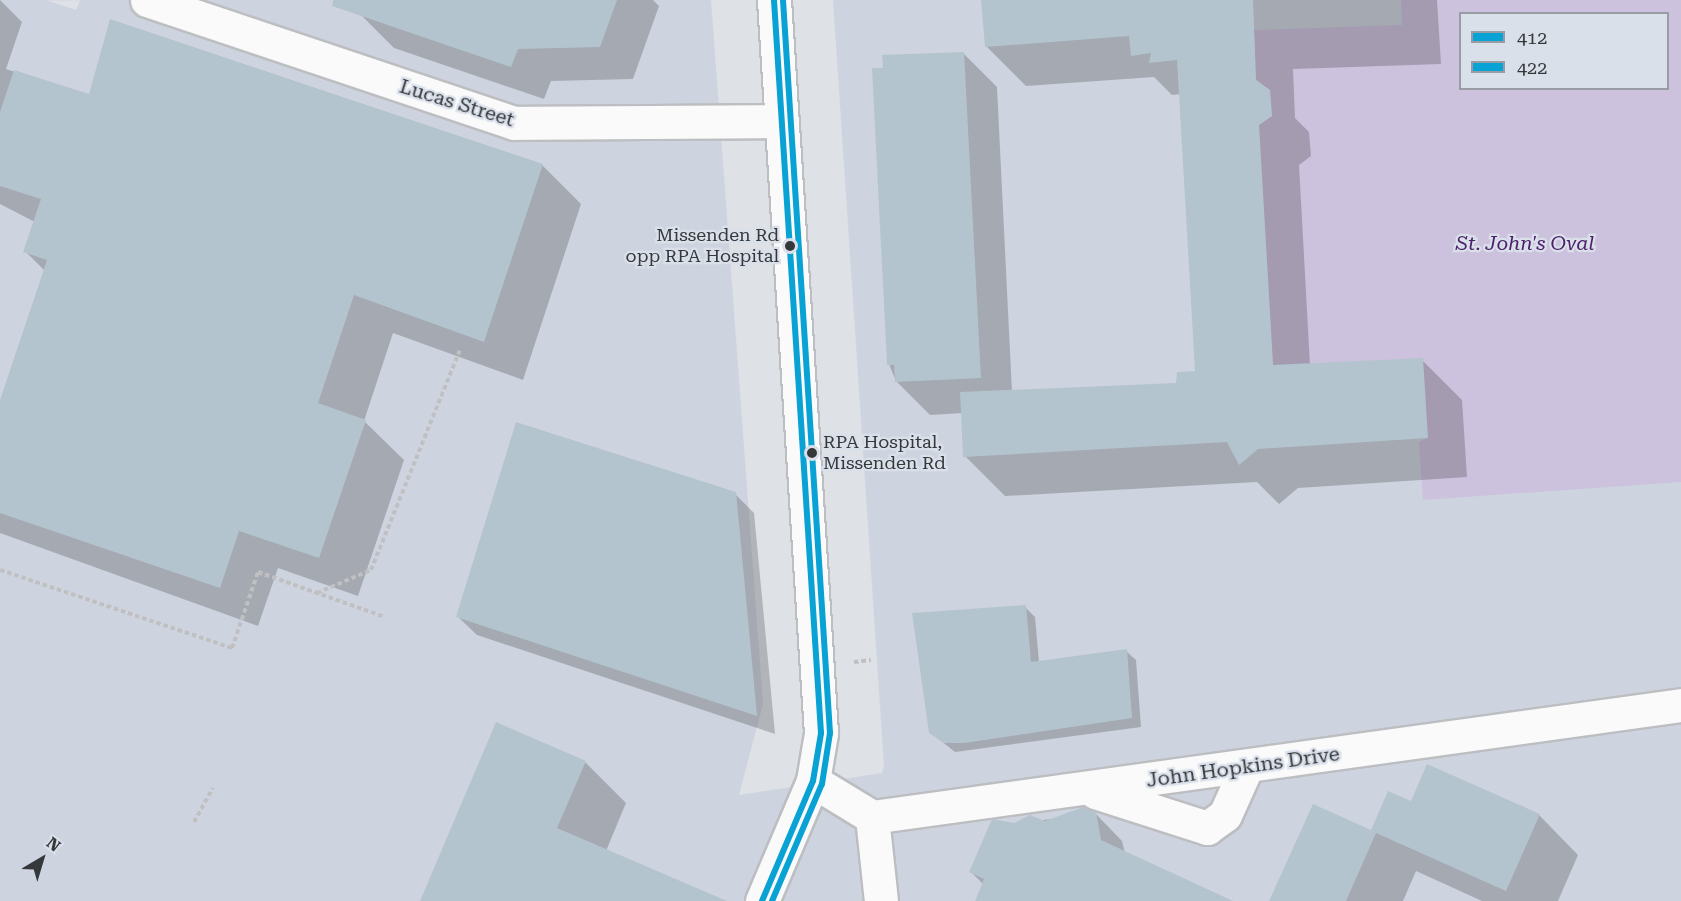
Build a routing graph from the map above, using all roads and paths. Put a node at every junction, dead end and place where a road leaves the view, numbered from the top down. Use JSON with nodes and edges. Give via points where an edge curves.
{"nodes":[{"id":1,"x":147,"y":0,"type":"edge"},
{"id":2,"x":774,"y":0,"type":"edge"},
{"id":3,"x":782,"y":121,"type":"junction"},
{"id":4,"x":460,"y":350,"type":"dead end"},
{"id":5,"x":0,"y":570,"type":"edge"},
{"id":6,"x":316,"y":594,"type":"junction"},
{"id":7,"x":382,"y":616,"type":"dead end"},
{"id":8,"x":1681,"y":705,"type":"edge"},
{"id":9,"x":1247,"y":766,"type":"junction"},
{"id":10,"x":813,"y":781,"type":"junction"},
{"id":11,"x":213,"y":788,"type":"dead end"},
{"id":12,"x":1086,"y":789,"type":"junction"},
{"id":13,"x":872,"y":817,"type":"junction"},
{"id":14,"x":194,"y":822,"type":"dead end"},
{"id":15,"x":762,"y":901,"type":"edge"},
{"id":16,"x":881,"y":901,"type":"edge"}],
"edges":[{"from":1,"to":3,"type":"street","name":"Lucas Street","via":[[514,123]]},
{"from":2,"to":3,"type":"street"},
{"from":3,"to":10,"type":"street","via":[[821,734]]},
{"from":4,"to":6,"type":"path","via":[[371,570]]},
{"from":5,"to":6,"type":"path","via":[[232,648],[258,572]]},
{"from":6,"to":7,"type":"path"},
{"from":8,"to":9,"type":"street","name":"John Hopkins Drive"},
{"from":9,"to":12,"type":"street","name":"John Hopkins Drive"},
{"from":9,"to":12,"type":"street","via":[[1225,815],[1207,828]]},
{"from":10,"to":13,"type":"street"},
{"from":10,"to":15,"type":"street"},
{"from":11,"to":14,"type":"path"},
{"from":12,"to":13,"type":"street","name":"John Hopkins Drive"},
{"from":13,"to":16,"type":"street"}]}
